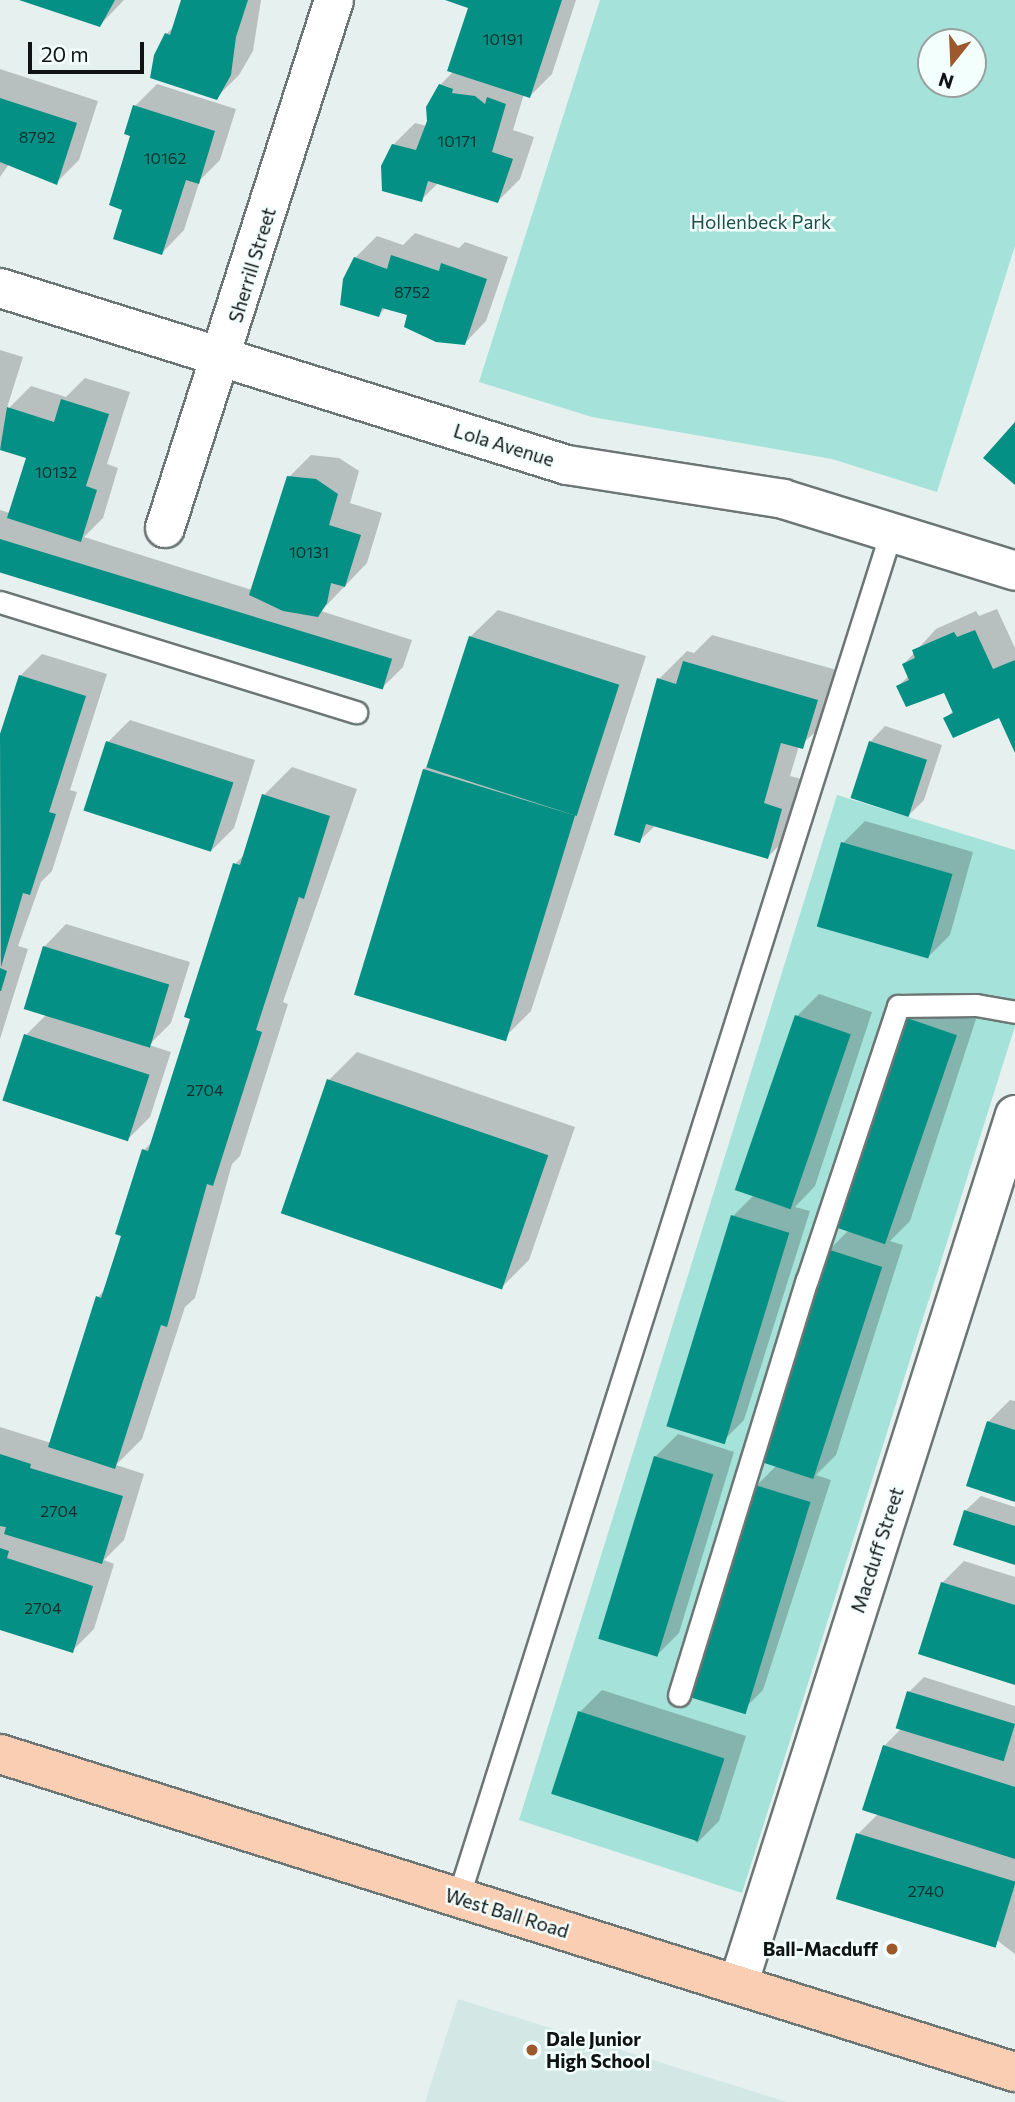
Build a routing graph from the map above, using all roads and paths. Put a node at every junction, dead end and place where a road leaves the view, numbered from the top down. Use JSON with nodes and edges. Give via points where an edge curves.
{"nodes":[{"id":1,"x":334,"y":0,"type":"edge"},
{"id":2,"x":0,"y":288,"type":"edge"},
{"id":3,"x":223,"y":358,"type":"junction"},
{"id":4,"x":165,"y":528,"type":"dead end"},
{"id":5,"x":891,"y":532,"type":"junction"},
{"id":6,"x":1015,"y":571,"type":"edge"},
{"id":7,"x":0,"y":602,"type":"edge"},
{"id":8,"x":356,"y":712,"type":"dead end"},
{"id":9,"x":1015,"y":1013,"type":"edge"},
{"id":10,"x":1015,"y":1115,"type":"edge"},
{"id":11,"x":679,"y":1695,"type":"dead end"},
{"id":12,"x":0,"y":1754,"type":"edge"},
{"id":13,"x":458,"y":1898,"type":"junction"},
{"id":14,"x":738,"y":1985,"type":"junction"},
{"id":15,"x":1015,"y":2072,"type":"edge"}],
"edges":[{"from":1,"to":3,"type":"street","name":"Sherrill Street"},
{"from":2,"to":3,"type":"street","name":"Lola Avenue"},
{"from":3,"to":4,"type":"street","name":"Sherrill Street"},
{"from":3,"to":5,"type":"street","name":"Lola Avenue","via":[[567,465],[783,499]]},
{"from":5,"to":6,"type":"street","name":"Lola Avenue"},
{"from":5,"to":13,"type":"lane"},
{"from":7,"to":8,"type":"lane"},
{"from":9,"to":11,"type":"lane","via":[[976,1005],[898,1006],[807,1280]]},
{"from":10,"to":14,"type":"street","name":"Macduff Street"},
{"from":12,"to":13,"type":"main road","name":"West Ball Road"},
{"from":13,"to":14,"type":"main road","name":"West Ball Road"},
{"from":14,"to":15,"type":"main road","name":"West Ball Road"}]}
